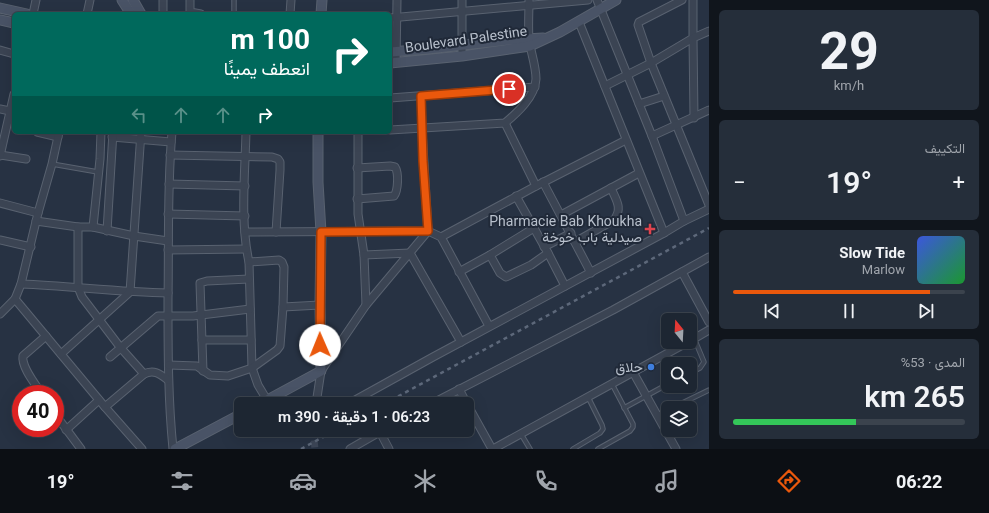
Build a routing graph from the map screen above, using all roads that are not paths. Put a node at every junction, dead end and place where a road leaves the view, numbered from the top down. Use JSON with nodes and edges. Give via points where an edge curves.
{"nodes":[{"id":1,"x":36,"y":0,"type":"edge"},
{"id":2,"x":90,"y":0,"type":"edge"},
{"id":3,"x":122,"y":0,"type":"edge"},
{"id":4,"x":133,"y":0,"type":"edge"},
{"id":5,"x":163,"y":0,"type":"edge"},
{"id":6,"x":190,"y":0,"type":"edge"},
{"id":7,"x":234,"y":0,"type":"edge"},
{"id":8,"x":291,"y":0,"type":"edge"},
{"id":9,"x":322,"y":0,"type":"edge"},
{"id":10,"x":397,"y":0,"type":"edge"},
{"id":11,"x":462,"y":0,"type":"edge"},
{"id":12,"x":588,"y":0,"type":"edge"},
{"id":13,"x":616,"y":0,"type":"edge"},
{"id":14,"x":682,"y":0,"type":"edge"},
{"id":15,"x":693,"y":0,"type":"edge"},
{"id":16,"x":529,"y":3,"type":"edge"},
{"id":17,"x":599,"y":4,"type":"edge"},
{"id":18,"x":0,"y":8,"type":"edge"},
{"id":19,"x":18,"y":12,"type":"edge"},
{"id":20,"x":33,"y":12,"type":"edge"},
{"id":21,"x":87,"y":12,"type":"edge"},
{"id":22,"x":130,"y":12,"type":"edge"},
{"id":23,"x":140,"y":12,"type":"edge"},
{"id":24,"x":163,"y":12,"type":"edge"},
{"id":25,"x":190,"y":12,"type":"edge"},
{"id":26,"x":234,"y":12,"type":"edge"},
{"id":27,"x":290,"y":12,"type":"edge"},
{"id":28,"x":321,"y":12,"type":"edge"},
{"id":29,"x":462,"y":12,"type":"junction"},
{"id":30,"x":394,"y":18,"type":"edge"},
{"id":31,"x":0,"y":20,"type":"edge"},
{"id":32,"x":579,"y":22,"type":"junction"},
{"id":33,"x":12,"y":23,"type":"edge"},
{"id":34,"x":709,"y":31,"type":"edge"},
{"id":35,"x":693,"y":38,"type":"junction"},
{"id":36,"x":530,"y":42,"type":"junction"},
{"id":37,"x":462,"y":45,"type":"junction"},
{"id":38,"x":0,"y":50,"type":"edge"},
{"id":39,"x":393,"y":52,"type":"edge"},
{"id":40,"x":12,"y":53,"type":"edge"},
{"id":41,"x":462,"y":56,"type":"junction"},
{"id":42,"x":393,"y":63,"type":"edge"},
{"id":43,"x":651,"y":63,"type":"junction"},
{"id":44,"x":628,"y":75,"type":"junction"},
{"id":45,"x":605,"y":86,"type":"junction"},
{"id":46,"x":535,"y":87,"type":"junction"},
{"id":47,"x":524,"y":88,"type":"junction"},
{"id":48,"x":531,"y":95,"type":"junction"},
{"id":49,"x":421,"y":96,"type":"junction"},
{"id":50,"x":664,"y":96,"type":"junction"},
{"id":51,"x":392,"y":98,"type":"edge"},
{"id":52,"x":12,"y":102,"type":"edge"},
{"id":53,"x":639,"y":104,"type":"junction"},
{"id":54,"x":0,"y":109,"type":"edge"},
{"id":55,"x":709,"y":110,"type":"edge"},
{"id":56,"x":10,"y":111,"type":"junction"},
{"id":57,"x":694,"y":118,"type":"junction"},
{"id":58,"x":505,"y":123,"type":"junction"},
{"id":59,"x":677,"y":125,"type":"junction"},
{"id":60,"x":11,"y":126,"type":"edge"},
{"id":61,"x":422,"y":129,"type":"junction"},
{"id":62,"x":392,"y":130,"type":"edge"},
{"id":63,"x":101,"y":134,"type":"edge"},
{"id":64,"x":112,"y":134,"type":"edge"},
{"id":65,"x":172,"y":134,"type":"edge"},
{"id":66,"x":246,"y":134,"type":"edge"},
{"id":67,"x":318,"y":134,"type":"edge"},
{"id":68,"x":358,"y":134,"type":"edge"},
{"id":69,"x":58,"y":135,"type":"edge"},
{"id":70,"x":140,"y":136,"type":"edge"},
{"id":71,"x":652,"y":136,"type":"junction"},
{"id":72,"x":626,"y":140,"type":"junction"},
{"id":73,"x":171,"y":142,"type":"junction"},
{"id":74,"x":170,"y":154,"type":"junction"},
{"id":75,"x":0,"y":156,"type":"edge"},
{"id":76,"x":245,"y":157,"type":"junction"},
{"id":77,"x":26,"y":159,"type":"dead end"},
{"id":78,"x":52,"y":164,"type":"junction"},
{"id":79,"x":357,"y":168,"type":"junction"},
{"id":80,"x":98,"y":172,"type":"junction"},
{"id":81,"x":639,"y":173,"type":"junction"},
{"id":82,"x":543,"y":182,"type":"junction"},
{"id":83,"x":169,"y":184,"type":"junction"},
{"id":84,"x":245,"y":186,"type":"junction"},
{"id":85,"x":536,"y":186,"type":"junction"},
{"id":86,"x":611,"y":188,"type":"junction"},
{"id":87,"x":516,"y":196,"type":"junction"},
{"id":88,"x":357,"y":200,"type":"junction"},
{"id":89,"x":0,"y":203,"type":"edge"},
{"id":90,"x":709,"y":205,"type":"edge"},
{"id":91,"x":709,"y":209,"type":"edge"},
{"id":92,"x":38,"y":213,"type":"junction"},
{"id":93,"x":168,"y":214,"type":"junction"},
{"id":94,"x":245,"y":216,"type":"junction"},
{"id":95,"x":561,"y":216,"type":"junction"},
{"id":96,"x":36,"y":221,"type":"junction"},
{"id":97,"x":684,"y":221,"type":"junction"},
{"id":98,"x":78,"y":227,"type":"junction"},
{"id":99,"x":92,"y":227,"type":"junction"},
{"id":100,"x":534,"y":228,"type":"junction"},
{"id":101,"x":106,"y":231,"type":"junction"},
{"id":102,"x":360,"y":231,"type":"junction"},
{"id":103,"x":428,"y":231,"type":"junction"},
{"id":104,"x":245,"y":232,"type":"junction"},
{"id":105,"x":276,"y":232,"type":"junction"},
{"id":106,"x":321,"y":232,"type":"junction"},
{"id":107,"x":570,"y":233,"type":"junction"},
{"id":108,"x":664,"y":234,"type":"junction"},
{"id":109,"x":134,"y":236,"type":"junction"},
{"id":110,"x":441,"y":238,"type":"junction"},
{"id":111,"x":0,"y":240,"type":"edge"},
{"id":112,"x":168,"y":241,"type":"junction"},
{"id":113,"x":575,"y":242,"type":"junction"},
{"id":114,"x":544,"y":246,"type":"junction"},
{"id":115,"x":30,"y":247,"type":"junction"},
{"id":116,"x":246,"y":249,"type":"junction"},
{"id":117,"x":168,"y":250,"type":"junction"},
{"id":118,"x":410,"y":253,"type":"junction"},
{"id":119,"x":548,"y":253,"type":"junction"},
{"id":120,"x":364,"y":255,"type":"junction"},
{"id":121,"x":490,"y":255,"type":"junction"},
{"id":122,"x":709,"y":257,"type":"edge"},
{"id":123,"x":249,"y":262,"type":"junction"},
{"id":124,"x":459,"y":272,"type":"junction"},
{"id":125,"x":682,"y":272,"type":"junction"},
{"id":126,"x":591,"y":273,"type":"junction"},
{"id":127,"x":249,"y":280,"type":"junction"},
{"id":128,"x":21,"y":284,"type":"junction"},
{"id":129,"x":565,"y":286,"type":"junction"},
{"id":130,"x":78,"y":287,"type":"junction"},
{"id":131,"x":130,"y":292,"type":"junction"},
{"id":132,"x":168,"y":293,"type":"junction"},
{"id":133,"x":15,"y":299,"type":"junction"},
{"id":134,"x":320,"y":305,"type":"junction"},
{"id":135,"x":366,"y":305,"type":"junction"},
{"id":136,"x":283,"y":307,"type":"junction"},
{"id":137,"x":250,"y":309,"type":"junction"},
{"id":138,"x":0,"y":314,"type":"edge"},
{"id":139,"x":202,"y":315,"type":"junction"},
{"id":140,"x":168,"y":316,"type":"junction"},
{"id":141,"x":98,"y":320,"type":"junction"},
{"id":142,"x":709,"y":322,"type":"edge"},
{"id":143,"x":489,"y":326,"type":"junction"},
{"id":144,"x":709,"y":330,"type":"edge"},
{"id":145,"x":46,"y":336,"type":"junction"},
{"id":146,"x":697,"y":337,"type":"edge"},
{"id":147,"x":202,"y":340,"type":"junction"},
{"id":148,"x":251,"y":340,"type":"junction"},
{"id":149,"x":461,"y":342,"type":"junction"},
{"id":150,"x":120,"y":347,"type":"junction"},
{"id":151,"x":675,"y":349,"type":"edge"},
{"id":152,"x":696,"y":349,"type":"edge"},
{"id":153,"x":61,"y":354,"type":"junction"},
{"id":154,"x":110,"y":356,"type":"dead end"},
{"id":155,"x":169,"y":365,"type":"junction"},
{"id":156,"x":252,"y":368,"type":"junction"},
{"id":157,"x":203,"y":370,"type":"junction"},
{"id":158,"x":697,"y":370,"type":"edge"},
{"id":159,"x":321,"y":371,"type":"junction"},
{"id":160,"x":633,"y":372,"type":"junction"},
{"id":161,"x":144,"y":374,"type":"junction"},
{"id":162,"x":168,"y":380,"type":"junction"},
{"id":163,"x":612,"y":384,"type":"junction"},
{"id":164,"x":36,"y":385,"type":"edge"},
{"id":165,"x":661,"y":388,"type":"edge"},
{"id":166,"x":459,"y":389,"type":"junction"},
{"id":167,"x":709,"y":390,"type":"edge"},
{"id":168,"x":646,"y":395,"type":"junction"},
{"id":169,"x":262,"y":397,"type":"edge"},
{"id":170,"x":272,"y":397,"type":"edge"},
{"id":171,"x":317,"y":397,"type":"edge"},
{"id":172,"x":361,"y":397,"type":"edge"},
{"id":173,"x":444,"y":397,"type":"edge"},
{"id":174,"x":463,"y":397,"type":"edge"},
{"id":175,"x":588,"y":397,"type":"junction"},
{"id":176,"x":99,"y":400,"type":"junction"},
{"id":177,"x":686,"y":401,"type":"edge"},
{"id":178,"x":105,"y":407,"type":"junction"},
{"id":179,"x":624,"y":408,"type":"junction"},
{"id":180,"x":661,"y":414,"type":"edge"},
{"id":181,"x":474,"y":416,"type":"edge"},
{"id":182,"x":657,"y":416,"type":"junction"},
{"id":183,"x":234,"y":418,"type":"edge"},
{"id":184,"x":64,"y":427,"type":"edge"},
{"id":185,"x":66,"y":430,"type":"junction"},
{"id":186,"x":521,"y":434,"type":"junction"},
{"id":187,"x":371,"y":437,"type":"edge"},
{"id":188,"x":384,"y":437,"type":"edge"},
{"id":189,"x":81,"y":449,"type":"edge"},
{"id":190,"x":142,"y":449,"type":"edge"},
{"id":191,"x":174,"y":449,"type":"edge"},
{"id":192,"x":350,"y":449,"type":"edge"},
{"id":193,"x":389,"y":449,"type":"edge"},
{"id":194,"x":493,"y":449,"type":"edge"},
{"id":195,"x":530,"y":449,"type":"edge"},
{"id":196,"x":573,"y":449,"type":"edge"},
{"id":197,"x":598,"y":449,"type":"edge"},
{"id":198,"x":676,"y":449,"type":"edge"}],
"edges":[{"from":1,"to":20,"type":"street"},
{"from":2,"to":21,"type":"street"},
{"from":3,"to":22,"type":"street"},
{"from":4,"to":23,"type":"street"},
{"from":5,"to":24,"type":"street"},
{"from":6,"to":25,"type":"street"},
{"from":7,"to":26,"type":"lane"},
{"from":8,"to":27,"type":"street"},
{"from":9,"to":28,"type":"street"},
{"from":10,"to":30,"type":"street"},
{"from":11,"to":29,"type":"street"},
{"from":12,"to":16,"type":"street"},
{"from":13,"to":17,"type":"street","name":"Boulevard Palestine"},
{"from":14,"to":43,"type":"street","via":[[638,22]]},
{"from":15,"to":35,"type":"street"},
{"from":16,"to":29,"type":"street"},
{"from":16,"to":36,"type":"street"},
{"from":17,"to":32,"type":"street","name":"Boulevard Palestine"},
{"from":17,"to":44,"type":"street"},
{"from":18,"to":19,"type":"street"},
{"from":29,"to":30,"type":"street"},
{"from":29,"to":37,"type":"street"},
{"from":30,"to":39,"type":"street"},
{"from":31,"to":33,"type":"street"},
{"from":32,"to":36,"type":"street","name":"Boulevard Palestine"},
{"from":32,"to":45,"type":"street"},
{"from":34,"to":35,"type":"street"},
{"from":35,"to":43,"type":"street"},
{"from":35,"to":57,"type":"street"},
{"from":36,"to":37,"type":"street","name":"Boulevard Palestine"},
{"from":36,"to":41,"type":"street","name":"Boulevard Palestine"},
{"from":36,"to":46,"type":"street","via":[[536,73]]},
{"from":37,"to":39,"type":"street","name":"Boulevard Palestine"},
{"from":37,"to":41,"type":"street"},
{"from":38,"to":40,"type":"street"},
{"from":39,"to":42,"type":"street"},
{"from":41,"to":42,"type":"street","name":"Boulevard Palestine"},
{"from":43,"to":44,"type":"street"},
{"from":43,"to":50,"type":"street"},
{"from":44,"to":45,"type":"street"},
{"from":44,"to":53,"type":"street"},
{"from":45,"to":72,"type":"street"},
{"from":46,"to":47,"type":"street"},
{"from":46,"to":48,"type":"street"},
{"from":47,"to":48,"type":"street"},
{"from":47,"to":49,"type":"street"},
{"from":48,"to":58,"type":"street"},
{"from":49,"to":51,"type":"street"},
{"from":49,"to":61,"type":"lane"},
{"from":50,"to":53,"type":"street"},
{"from":50,"to":59,"type":"street"},
{"from":52,"to":56,"type":"street"},
{"from":53,"to":71,"type":"street"},
{"from":54,"to":56,"type":"street"},
{"from":55,"to":57,"type":"street"},
{"from":56,"to":60,"type":"street"},
{"from":57,"to":59,"type":"street"},
{"from":58,"to":61,"type":"street"},
{"from":58,"to":85,"type":"street"},
{"from":59,"to":71,"type":"street"},
{"from":59,"to":90,"type":"street"},
{"from":60,"to":75,"type":"street"},
{"from":61,"to":62,"type":"street"},
{"from":61,"to":103,"type":"street"},
{"from":63,"to":80,"type":"street"},
{"from":64,"to":70,"type":"street"},
{"from":64,"to":101,"type":"street"},
{"from":65,"to":73,"type":"street"},
{"from":66,"to":76,"type":"street"},
{"from":67,"to":106,"type":"street"},
{"from":68,"to":79,"type":"street"},
{"from":69,"to":78,"type":"street"},
{"from":70,"to":73,"type":"street"},
{"from":70,"to":109,"type":"street"},
{"from":71,"to":97,"type":"street"},
{"from":72,"to":81,"type":"street"},
{"from":72,"to":82,"type":"street"},
{"from":73,"to":74,"type":"street"},
{"from":74,"to":76,"type":"street"},
{"from":74,"to":83,"type":"street"},
{"from":75,"to":77,"type":"street"},
{"from":76,"to":84,"type":"street"},
{"from":76,"to":105,"type":"street","via":[[272,157],[280,162]]},
{"from":78,"to":80,"type":"lane"},
{"from":78,"to":92,"type":"street"},
{"from":79,"to":88,"type":"street"},
{"from":79,"to":88,"type":"street","via":[[390,166],[397,170],[394,196]]},
{"from":80,"to":99,"type":"street"},
{"from":81,"to":86,"type":"street"},
{"from":81,"to":108,"type":"street"},
{"from":82,"to":85,"type":"street"},
{"from":82,"to":95,"type":"street"},
{"from":83,"to":84,"type":"street"},
{"from":83,"to":93,"type":"street"},
{"from":84,"to":94,"type":"street"},
{"from":85,"to":87,"type":"street"},
{"from":86,"to":95,"type":"street"},
{"from":86,"to":113,"type":"street","via":[[618,204],[618,214],[614,220]]},
{"from":87,"to":100,"type":"street"},
{"from":87,"to":110,"type":"street"},
{"from":88,"to":102,"type":"street"},
{"from":89,"to":92,"type":"street"},
{"from":91,"to":97,"type":"street"},
{"from":92,"to":96,"type":"street"},
{"from":93,"to":94,"type":"street"},
{"from":93,"to":112,"type":"street"},
{"from":94,"to":104,"type":"street"},
{"from":95,"to":107,"type":"street"},
{"from":96,"to":98,"type":"street"},
{"from":96,"to":115,"type":"street"},
{"from":97,"to":108,"type":"street"},
{"from":98,"to":99,"type":"street"},
{"from":98,"to":130,"type":"street"},
{"from":99,"to":101,"type":"street"},
{"from":100,"to":114,"type":"street"},
{"from":100,"to":121,"type":"street"},
{"from":101,"to":109,"type":"street"},
{"from":102,"to":103,"type":"street"},
{"from":102,"to":106,"type":"street"},
{"from":102,"to":120,"type":"street"},
{"from":103,"to":110,"type":"street"},
{"from":103,"to":118,"type":"street"},
{"from":104,"to":105,"type":"street"},
{"from":104,"to":116,"type":"street"},
{"from":105,"to":106,"type":"street"},
{"from":106,"to":134,"type":"street"},
{"from":107,"to":113,"type":"street"},
{"from":107,"to":114,"type":"street"},
{"from":108,"to":126,"type":"street"},
{"from":109,"to":112,"type":"street"},
{"from":109,"to":131,"type":"street"},
{"from":110,"to":124,"type":"street"},
{"from":111,"to":115,"type":"street"},
{"from":112,"to":117,"type":"street"},
{"from":113,"to":126,"type":"street"},
{"from":114,"to":119,"type":"street"},
{"from":115,"to":128,"type":"street"},
{"from":116,"to":117,"type":"street"},
{"from":116,"to":123,"type":"street"},
{"from":117,"to":132,"type":"street"},
{"from":118,"to":120,"type":"street"},
{"from":118,"to":135,"type":"street"},
{"from":118,"to":149,"type":"street"},
{"from":119,"to":121,"type":"street","via":[[506,277],[500,273]]},
{"from":119,"to":129,"type":"street"},
{"from":120,"to":135,"type":"street"},
{"from":121,"to":124,"type":"street"},
{"from":122,"to":125,"type":"street"},
{"from":123,"to":127,"type":"street"},
{"from":123,"to":136,"type":"street","via":[[282,262]]},
{"from":124,"to":143,"type":"street"},
{"from":125,"to":142,"type":"street"},
{"from":125,"to":166,"type":"street"},
{"from":126,"to":129,"type":"street"},
{"from":127,"to":137,"type":"street"},
{"from":127,"to":139,"type":"street","via":[[202,282],[199,286]]},
{"from":128,"to":130,"type":"street"},
{"from":128,"to":133,"type":"street"},
{"from":129,"to":143,"type":"street"},
{"from":130,"to":131,"type":"street"},
{"from":130,"to":141,"type":"street","via":[[84,301]]},
{"from":131,"to":132,"type":"street"},
{"from":131,"to":141,"type":"street"},
{"from":132,"to":140,"type":"street"},
{"from":133,"to":138,"type":"street"},
{"from":133,"to":145,"type":"street"},
{"from":134,"to":136,"type":"street"},
{"from":134,"to":159,"type":"street"},
{"from":135,"to":159,"type":"street"},
{"from":136,"to":156,"type":"street","via":[[280,346]]},
{"from":137,"to":139,"type":"street"},
{"from":137,"to":148,"type":"street"},
{"from":139,"to":140,"type":"street"},
{"from":139,"to":147,"type":"street"},
{"from":140,"to":150,"type":"street","via":[[156,317]]},
{"from":140,"to":155,"type":"street"},
{"from":141,"to":150,"type":"street"},
{"from":141,"to":153,"type":"street"},
{"from":143,"to":149,"type":"street"},
{"from":144,"to":146,"type":"street"},
{"from":145,"to":153,"type":"street"},
{"from":145,"to":164,"type":"street","via":[[23,356],[22,360]]},
{"from":147,"to":148,"type":"street"},
{"from":147,"to":157,"type":"street"},
{"from":148,"to":156,"type":"street"},
{"from":149,"to":172,"type":"street"},
{"from":150,"to":154,"type":"street"},
{"from":150,"to":161,"type":"street"},
{"from":151,"to":160,"type":"street"},
{"from":152,"to":158,"type":"lane","via":[[704,362]]},
{"from":153,"to":176,"type":"street"},
{"from":155,"to":157,"type":"street","via":[[199,366]]},
{"from":155,"to":162,"type":"street"},
{"from":156,"to":157,"type":"street","via":[[228,376],[215,376]]},
{"from":156,"to":169,"type":"street"},
{"from":159,"to":170,"type":"street"},
{"from":159,"to":171,"type":"street"},
{"from":160,"to":163,"type":"street"},
{"from":160,"to":168,"type":"street"},
{"from":161,"to":162,"type":"street","via":[[150,371],[157,372]]},
{"from":161,"to":178,"type":"street"},
{"from":162,"to":191,"type":"street","via":[[169,415]]},
{"from":163,"to":175,"type":"street"},
{"from":163,"to":179,"type":"lane"},
{"from":165,"to":168,"type":"lane"},
{"from":166,"to":173,"type":"street"},
{"from":166,"to":174,"type":"street"},
{"from":167,"to":177,"type":"lane"},
{"from":168,"to":179,"type":"lane"},
{"from":168,"to":182,"type":"street"},
{"from":175,"to":186,"type":"street"},
{"from":175,"to":196,"type":"lane","via":[[603,429]]},
{"from":176,"to":178,"type":"street"},
{"from":176,"to":185,"type":"street"},
{"from":178,"to":190,"type":"street"},
{"from":179,"to":197,"type":"lane","via":[[633,424],[632,427]]},
{"from":180,"to":182,"type":"lane"},
{"from":181,"to":194,"type":"street"},
{"from":182,"to":198,"type":"street"},
{"from":183,"to":191,"type":"street"},
{"from":184,"to":185,"type":"street"},
{"from":185,"to":189,"type":"street"},
{"from":186,"to":194,"type":"street"},
{"from":186,"to":195,"type":"lane"},
{"from":187,"to":192,"type":"street"},
{"from":188,"to":193,"type":"street"}]}
